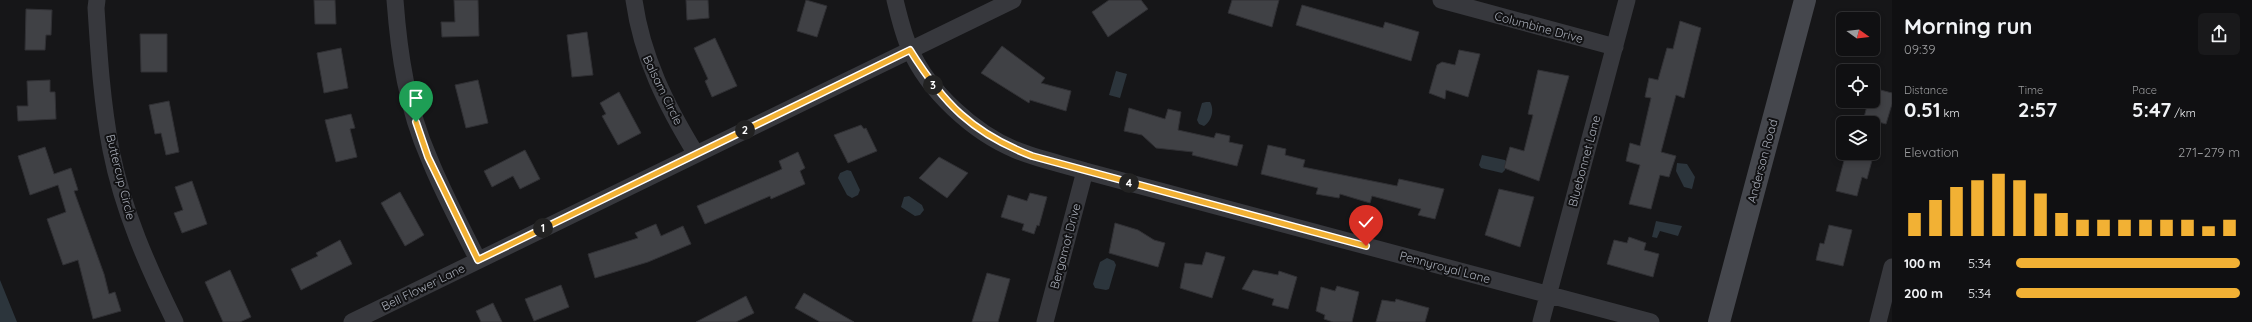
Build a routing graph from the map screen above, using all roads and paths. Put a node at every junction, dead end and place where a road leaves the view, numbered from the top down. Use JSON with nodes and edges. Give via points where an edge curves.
{"nodes":[{"id":1,"x":97,"y":0,"type":"edge"},
{"id":2,"x":395,"y":0,"type":"edge"},
{"id":3,"x":634,"y":0,"type":"edge"},
{"id":4,"x":895,"y":0,"type":"edge"},
{"id":5,"x":1013,"y":0,"type":"edge"},
{"id":6,"x":1441,"y":0,"type":"edge"},
{"id":7,"x":1627,"y":0,"type":"edge"},
{"id":8,"x":1805,"y":0,"type":"edge"},
{"id":9,"x":1615,"y":47,"type":"junction"},
{"id":10,"x":910,"y":50,"type":"junction"},
{"id":11,"x":696,"y":154,"type":"junction"},
{"id":12,"x":1085,"y":171,"type":"junction"},
{"id":13,"x":478,"y":260,"type":"junction"},
{"id":14,"x":1892,"y":267,"type":"edge"},
{"id":15,"x":1548,"y":295,"type":"junction"},
{"id":16,"x":175,"y":322,"type":"edge"},
{"id":17,"x":352,"y":322,"type":"edge"},
{"id":18,"x":1045,"y":322,"type":"edge"},
{"id":19,"x":1541,"y":322,"type":"edge"},
{"id":20,"x":1651,"y":322,"type":"edge"},
{"id":21,"x":1719,"y":322,"type":"edge"},
{"id":22,"x":1878,"y":322,"type":"edge"}],
"edges":[{"from":1,"to":16,"type":"street","name":"Buttercup Circle","via":[[100,71],[112,151],[127,210]]},
{"from":2,"to":13,"type":"street","via":[[397,34],[416,122],[428,157]]},
{"from":3,"to":11,"type":"street","name":"Balsam Circle","via":[[638,27],[650,66],[669,107]]},
{"from":4,"to":10,"type":"street","name":"Pennyroyal Lane"},
{"from":5,"to":10,"type":"street","name":"Bell Flower Lane"},
{"from":6,"to":9,"type":"street","name":"Columbine Drive"},
{"from":7,"to":9,"type":"street","name":"Bluebonnet Lane"},
{"from":8,"to":21,"type":"street","name":"Anderson Road"},
{"from":9,"to":15,"type":"street","name":"Bluebonnet Lane"},
{"from":10,"to":11,"type":"street","name":"Bell Flower Lane"},
{"from":10,"to":12,"type":"street","name":"Pennyroyal Lane","via":[[930,82],[950,106],[980,131],[1014,149]]},
{"from":11,"to":13,"type":"street","name":"Bell Flower Lane"},
{"from":12,"to":15,"type":"street","name":"Pennyroyal Lane"},
{"from":12,"to":18,"type":"street","name":"Bergamot Drive"},
{"from":13,"to":17,"type":"street","name":"Bell Flower Lane"},
{"from":14,"to":22,"type":"street"},
{"from":15,"to":19,"type":"street","name":"Bluebonnet Lane"},
{"from":15,"to":20,"type":"street","name":"Pennyroyal Lane"}]}
